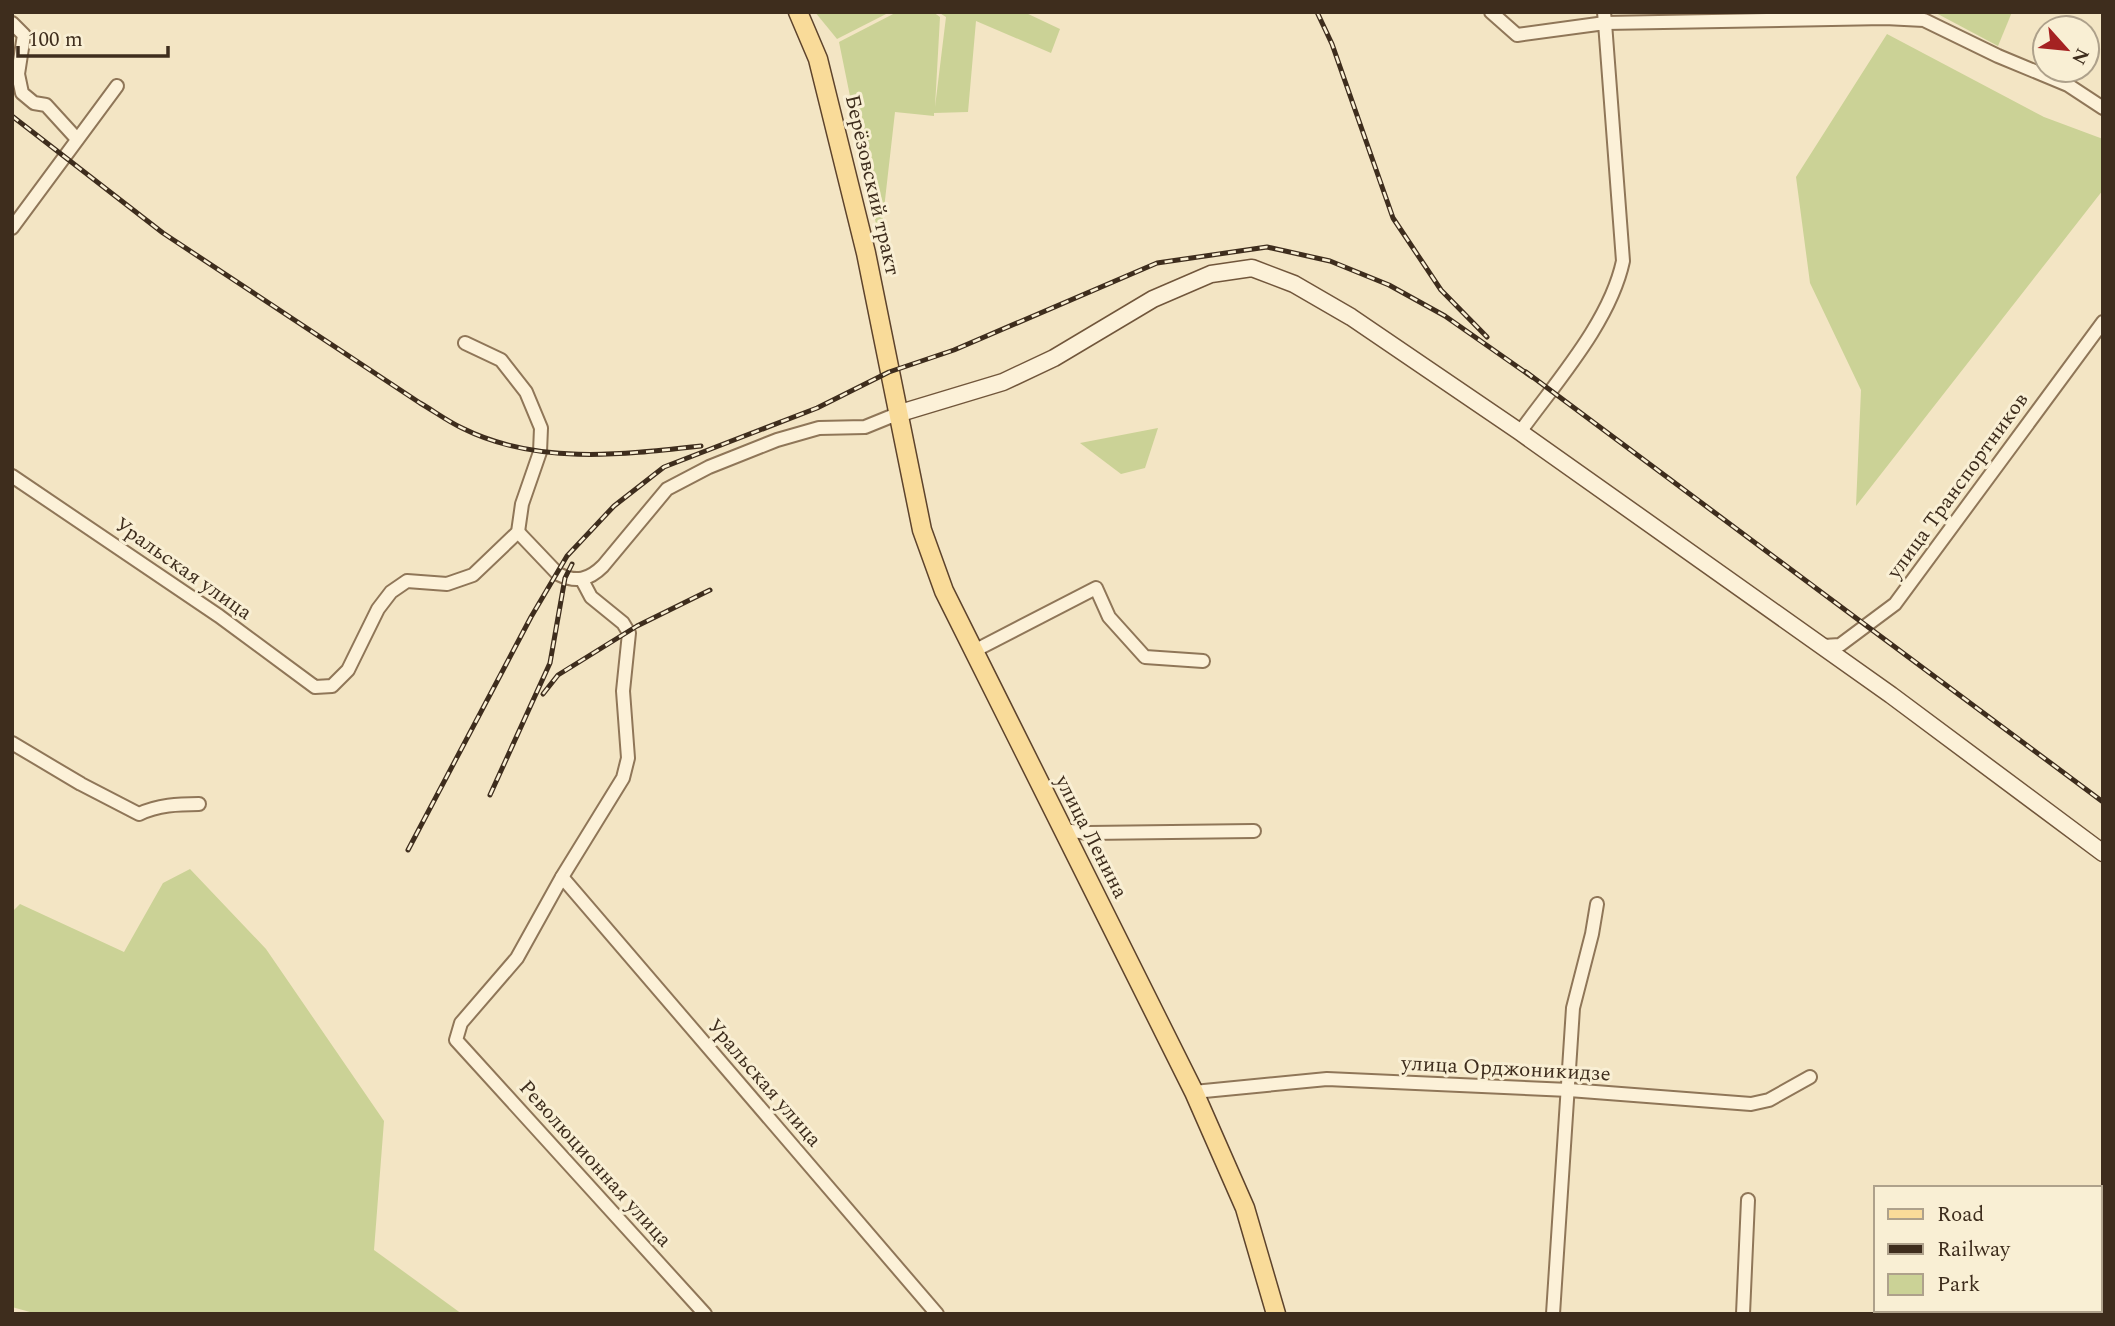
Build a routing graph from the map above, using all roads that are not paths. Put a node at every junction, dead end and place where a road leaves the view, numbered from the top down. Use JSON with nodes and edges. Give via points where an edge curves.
{"nodes":[{"id":1,"x":798,"y":12,"type":"edge"},
{"id":2,"x":1491,"y":12,"type":"edge"},
{"id":3,"x":1604,"y":18,"type":"edge"},
{"id":4,"x":12,"y":23,"type":"edge"},
{"id":5,"x":117,"y":86,"type":"dead end"},
{"id":6,"x":2103,"y":108,"type":"edge"},
{"id":7,"x":77,"y":139,"type":"junction"},
{"id":8,"x":12,"y":228,"type":"edge"},
{"id":9,"x":2103,"y":322,"type":"edge"},
{"id":10,"x":465,"y":343,"type":"dead end"},
{"id":11,"x":889,"y":372,"type":"joint"},
{"id":12,"x":897,"y":414,"type":"junction"},
{"id":13,"x":1520,"y":432,"type":"junction"},
{"id":14,"x":12,"y":476,"type":"edge"},
{"id":15,"x":518,"y":532,"type":"junction"},
{"id":16,"x":582,"y":580,"type":"junction"},
{"id":17,"x":1823,"y":646,"type":"junction"},
{"id":18,"x":974,"y":651,"type":"junction"},
{"id":19,"x":1203,"y":661,"type":"dead end"},
{"id":20,"x":12,"y":743,"type":"edge"},
{"id":21,"x":200,"y":804,"type":"dead end"},
{"id":22,"x":1062,"y":830,"type":"junction"},
{"id":23,"x":1254,"y":831,"type":"dead end"},
{"id":24,"x":2103,"y":853,"type":"edge"},
{"id":25,"x":562,"y":877,"type":"junction"},
{"id":26,"x":1597,"y":904,"type":"dead end"},
{"id":27,"x":1810,"y":1077,"type":"dead end"},
{"id":28,"x":1569,"y":1090,"type":"junction"},
{"id":29,"x":1194,"y":1092,"type":"junction"},
{"id":30,"x":1748,"y":1200,"type":"dead end"},
{"id":31,"x":705,"y":1314,"type":"edge"},
{"id":32,"x":937,"y":1314,"type":"edge"},
{"id":33,"x":1276,"y":1314,"type":"edge"},
{"id":34,"x":1553,"y":1314,"type":"edge"},
{"id":35,"x":1743,"y":1314,"type":"edge"}],
"edges":[{"from":1,"to":11,"type":"main road","name":"Берёзовский тракт","via":[[818,59],[866,253]]},
{"from":2,"to":3,"type":"street","via":[[1517,35]]},
{"from":3,"to":6,"type":"street","via":[[1924,20],[2068,85]]},
{"from":3,"to":13,"type":"street","via":[[1623,261],[1612,296],[1594,329]]},
{"from":4,"to":7,"type":"street","via":[[24,35],[18,74],[23,93],[46,106]]},
{"from":5,"to":7,"type":"street"},
{"from":7,"to":8,"type":"street"},
{"from":9,"to":17,"type":"street","name":"улица Транспортников","via":[[1895,604],[1840,645]]},
{"from":10,"to":15,"type":"street","via":[[501,360],[526,393],[541,428],[540,452],[522,504]]},
{"from":11,"to":12,"type":"main road","name":"улица Ленина"},
{"from":12,"to":13,"type":"street","via":[[1003,382],[1054,358],[1153,299],[1211,274],[1252,268],[1294,284],[1351,317]]},
{"from":12,"to":16,"type":"street","via":[[865,427],[819,428],[777,440],[667,489],[604,566]]},
{"from":12,"to":18,"type":"main road","name":"улица Ленина","via":[[922,530],[944,591]]},
{"from":13,"to":17,"type":"street"},
{"from":14,"to":15,"type":"street","name":"Уральская улица","via":[[315,687],[332,686],[348,670],[391,592],[407,581],[447,584],[473,575]]},
{"from":15,"to":16,"type":"street","via":[[558,574]]},
{"from":16,"to":25,"type":"street","via":[[591,597],[629,633],[623,691],[628,758],[623,778]]},
{"from":17,"to":24,"type":"street"},
{"from":18,"to":19,"type":"street","via":[[1096,588],[1109,617],[1144,657]]},
{"from":18,"to":22,"type":"main road","name":"улица Ленина"},
{"from":20,"to":21,"type":"street","via":[[139,814],[176,804]]},
{"from":22,"to":23,"type":"street"},
{"from":22,"to":29,"type":"main road","name":"улица Ленина"},
{"from":25,"to":31,"type":"street","name":"Революционная улица","via":[[517,958],[461,1023],[456,1040]]},
{"from":25,"to":32,"type":"street","name":"Уральская улица"},
{"from":26,"to":28,"type":"street","via":[[1573,1008]]},
{"from":27,"to":28,"type":"street","name":"улица Орджоникидзе","via":[[1769,1101],[1751,1104]]},
{"from":28,"to":29,"type":"street","name":"улица Орджоникидзе","via":[[1327,1079]]},
{"from":28,"to":34,"type":"street"},
{"from":29,"to":33,"type":"main road","name":"улица Ленина","via":[[1245,1208]]},
{"from":30,"to":35,"type":"street"}]}
